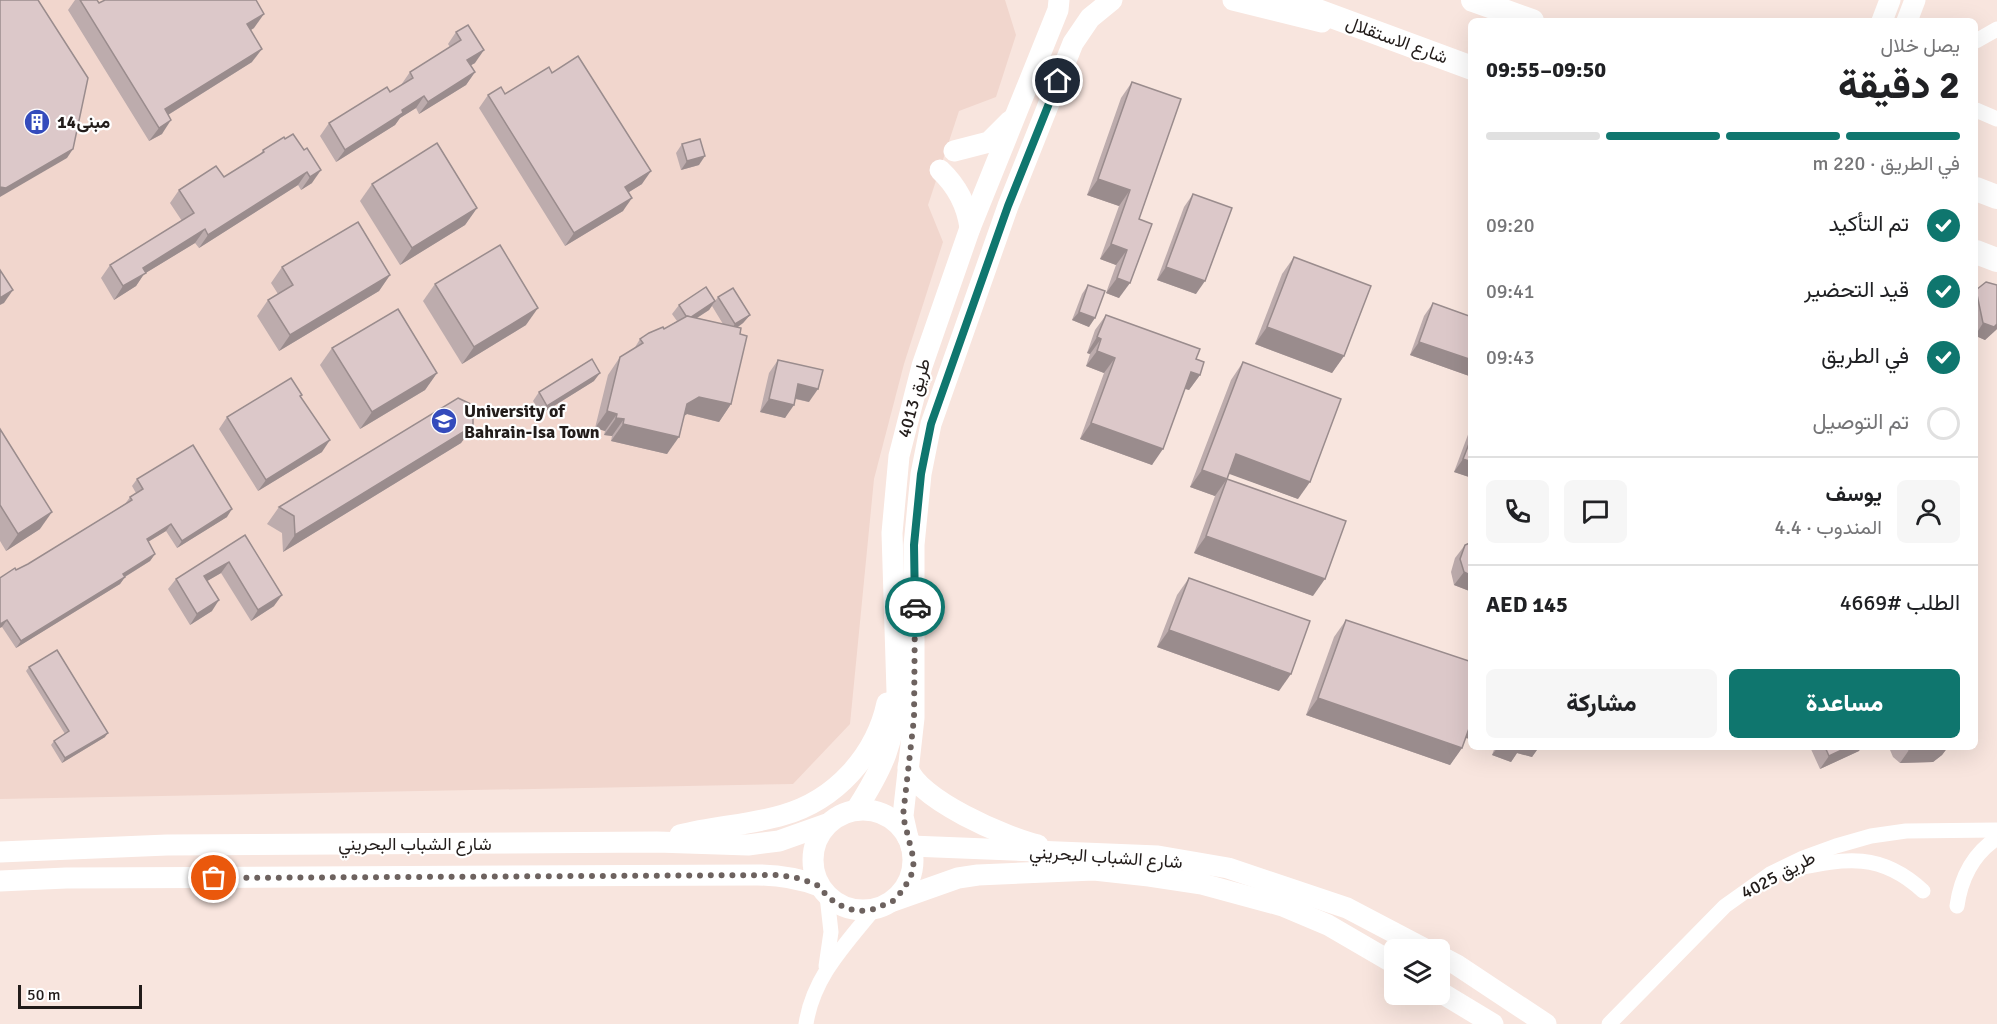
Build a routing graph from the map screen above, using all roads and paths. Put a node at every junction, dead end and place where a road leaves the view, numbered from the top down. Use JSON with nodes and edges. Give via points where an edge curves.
{"nodes":[{"id":1,"x":1059,"y":0,"type":"edge"},
{"id":2,"x":1112,"y":0,"type":"edge"},
{"id":3,"x":1233,"y":0,"type":"edge"},
{"id":4,"x":1288,"y":0,"type":"edge"},
{"id":5,"x":1473,"y":0,"type":"edge"},
{"id":6,"x":1890,"y":0,"type":"edge"},
{"id":7,"x":1915,"y":0,"type":"edge"},
{"id":8,"x":1524,"y":18,"type":"edge"},
{"id":9,"x":1883,"y":18,"type":"edge"},
{"id":10,"x":1908,"y":18,"type":"edge"},
{"id":11,"x":1997,"y":29,"type":"edge"},
{"id":12,"x":1394,"y":40,"type":"junction"},
{"id":13,"x":1978,"y":40,"type":"edge"},
{"id":14,"x":1468,"y":67,"type":"edge"},
{"id":15,"x":1978,"y":111,"type":"edge"},
{"id":16,"x":1015,"y":116,"type":"junction"},
{"id":17,"x":1997,"y":119,"type":"edge"},
{"id":18,"x":954,"y":151,"type":"dead end"},
{"id":19,"x":940,"y":170,"type":"dead end"},
{"id":20,"x":1978,"y":177,"type":"edge"},
{"id":21,"x":1002,"y":186,"type":"junction"},
{"id":22,"x":1997,"y":188,"type":"edge"},
{"id":23,"x":1978,"y":190,"type":"edge"},
{"id":24,"x":1997,"y":197,"type":"edge"},
{"id":25,"x":970,"y":228,"type":"junction"},
{"id":26,"x":1978,"y":253,"type":"edge"},
{"id":27,"x":1997,"y":260,"type":"edge"},
{"id":28,"x":895,"y":661,"type":"junction"},
{"id":29,"x":909,"y":767,"type":"junction"},
{"id":30,"x":856,"y":810,"type":"junction"},
{"id":31,"x":827,"y":824,"type":"junction"},
{"id":32,"x":1997,"y":830,"type":"edge"},
{"id":33,"x":1997,"y":838,"type":"edge"},
{"id":34,"x":657,"y":842,"type":"junction"},
{"id":35,"x":910,"y":842,"type":"junction"},
{"id":36,"x":0,"y":852,"type":"edge"},
{"id":37,"x":1076,"y":854,"type":"junction"},
{"id":38,"x":1770,"y":874,"type":"junction"},
{"id":39,"x":0,"y":881,"type":"edge"},
{"id":40,"x":823,"y":891,"type":"junction"},
{"id":41,"x":1923,"y":891,"type":"dead end"},
{"id":42,"x":883,"y":905,"type":"junction"},
{"id":43,"x":1957,"y":906,"type":"dead end"},
{"id":44,"x":1406,"y":939,"type":"edge"},
{"id":45,"x":1384,"y":957,"type":"edge"},
{"id":46,"x":1450,"y":961,"type":"edge"},
{"id":47,"x":826,"y":969,"type":"junction"},
{"id":48,"x":1450,"y":998,"type":"edge"},
{"id":49,"x":806,"y":1024,"type":"edge"},
{"id":50,"x":1493,"y":1024,"type":"edge"},
{"id":51,"x":1546,"y":1024,"type":"edge"},
{"id":52,"x":1609,"y":1024,"type":"edge"}],
"edges":[{"from":1,"to":16,"type":"street","name":"طريق 4013"},
{"from":2,"to":21,"type":"street","name":"طريق 4013","via":[[1090,18],[1073,43]]},
{"from":3,"to":12,"type":"street"},
{"from":4,"to":12,"type":"main road","name":"شارع الاستقلال"},
{"from":5,"to":8,"type":"main road"},
{"from":6,"to":9,"type":"street"},
{"from":7,"to":10,"type":"street"},
{"from":11,"to":13,"type":"street"},
{"from":12,"to":14,"type":"main road","name":"شارع الاستقلال"},
{"from":15,"to":17,"type":"street"},
{"from":16,"to":18,"type":"street","via":[[989,142]]},
{"from":16,"to":21,"type":"street","name":"طريق 4013"},
{"from":19,"to":25,"type":"street","via":[[961,195]]},
{"from":20,"to":22,"type":"street"},
{"from":21,"to":25,"type":"street","name":"طريق 4013"},
{"from":21,"to":29,"type":"street","name":"طريق 4013","via":[[931,424],[921,474],[914,545],[914,718]]},
{"from":23,"to":24,"type":"main road"},
{"from":25,"to":28,"type":"street","name":"طريق 4013","via":[[922,366],[899,456],[892,533]]},
{"from":26,"to":27,"type":"main road"},
{"from":28,"to":30,"type":"street","name":"طريق 4013","via":[[896,718],[891,743]]},
{"from":28,"to":34,"type":"street","via":[[875,738],[863,759],[828,793],[785,815]]},
{"from":29,"to":35,"type":"street","name":"طريق 4013","via":[[903,816]]},
{"from":29,"to":37,"type":"street","via":[[910,775],[919,785],[976,822],[1024,842]]},
{"from":30,"to":31,"type":"street"},
{"from":30,"to":35,"type":"street","via":[[886,816]]},
{"from":31,"to":34,"type":"street","name":"شارع الشباب البحريني","via":[[764,844]]},
{"from":31,"to":40,"type":"street","via":[[819,834],[812,860]]},
{"from":32,"to":38,"type":"street","name":"طريق 4025","via":[[1906,831],[1871,836],[1803,858]]},
{"from":33,"to":43,"type":"street","via":[[1981,850],[1967,871]]},
{"from":34,"to":36,"type":"street","name":"شارع الشباب البحريني","via":[[167,845]]},
{"from":35,"to":37,"type":"street","name":"شارع الشباب البحريني"},
{"from":35,"to":42,"type":"street","via":[[914,861],[911,876],[903,890]]},
{"from":37,"to":44,"type":"street","name":"شارع الشباب البحريني","via":[[1158,856],[1228,868],[1347,908]]},
{"from":38,"to":41,"type":"street","via":[[1836,860],[1868,861],[1898,871]]},
{"from":38,"to":52,"type":"street","name":"طريق 4025","via":[[1725,906]]},
{"from":39,"to":40,"type":"street","name":"شارع الشباب البحريني","via":[[780,875],[802,879]]},
{"from":40,"to":42,"type":"street","via":[[849,909],[861,911]]},
{"from":40,"to":47,"type":"street","via":[[831,932]]},
{"from":42,"to":45,"type":"street","name":"شارع الشباب البحريني","via":[[958,878],[1094,870],[1202,884],[1283,906],[1328,925]]},
{"from":42,"to":47,"type":"street"},
{"from":46,"to":51,"type":"street"},
{"from":47,"to":49,"type":"street","via":[[808,1009]]},
{"from":48,"to":50,"type":"street"}]}
